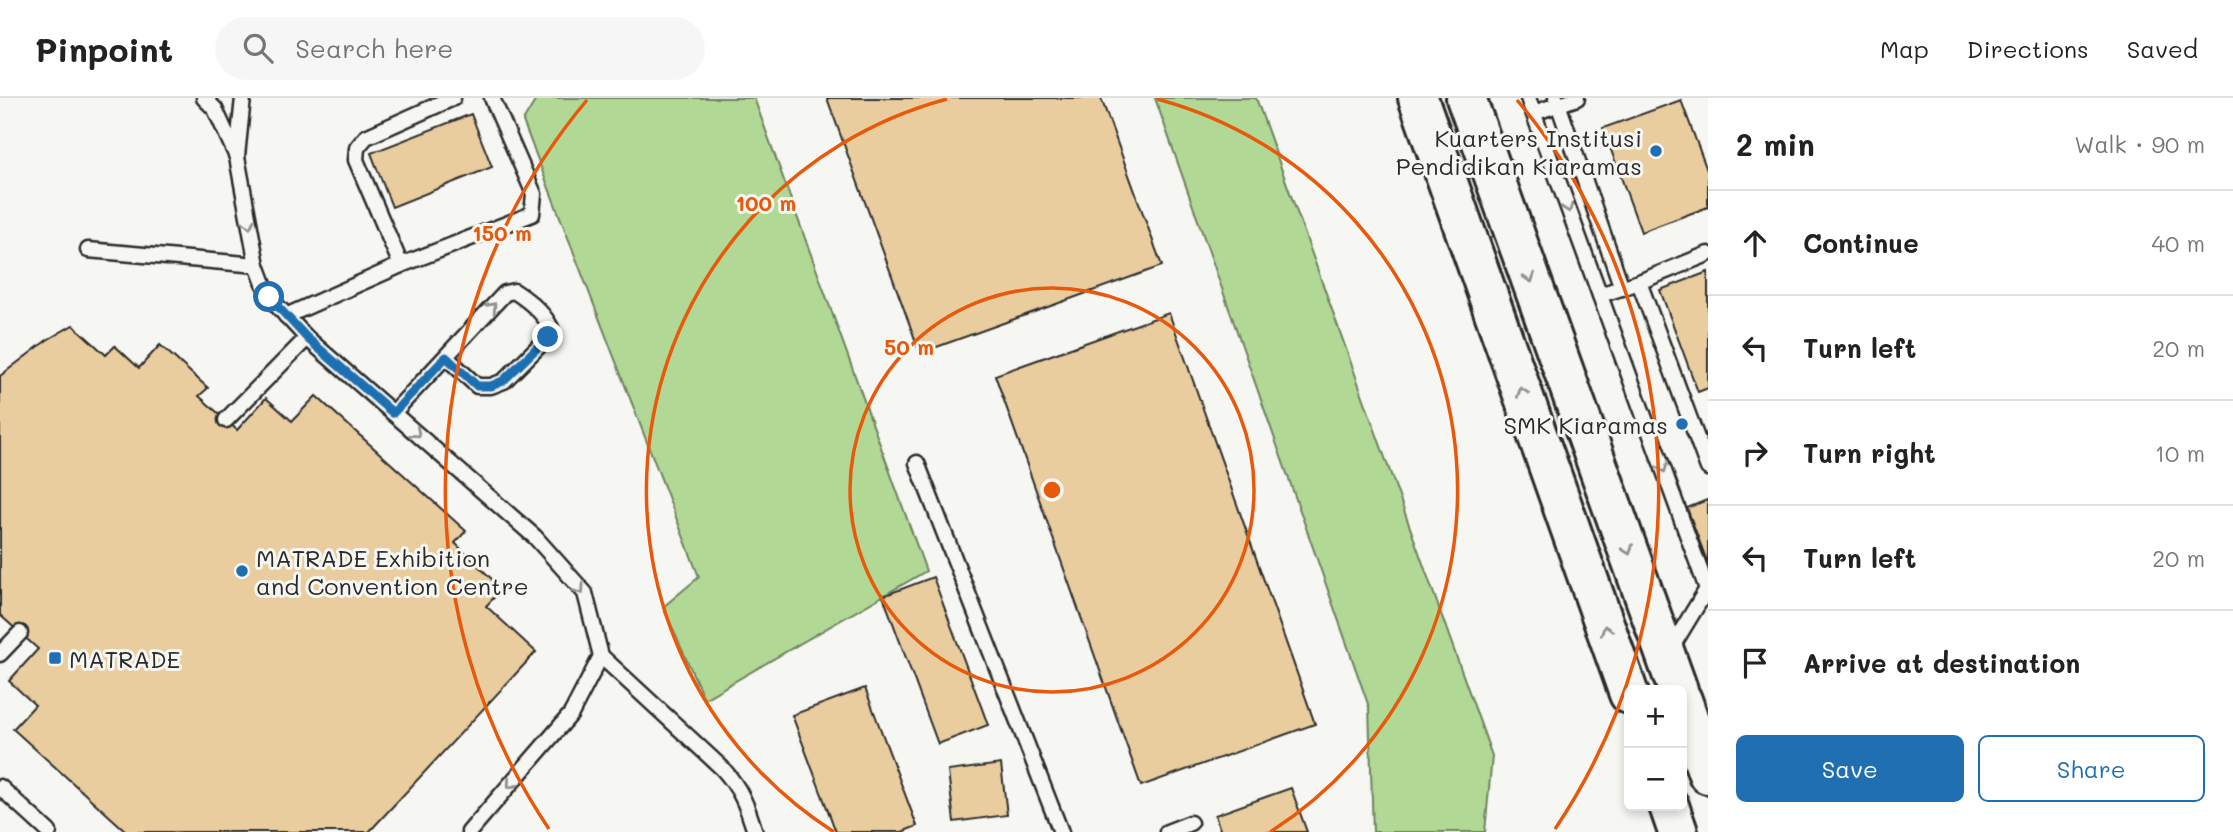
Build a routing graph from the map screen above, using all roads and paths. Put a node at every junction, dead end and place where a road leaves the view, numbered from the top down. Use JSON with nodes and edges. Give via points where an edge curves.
{"nodes":[{"id":1,"x":204,"y":98,"type":"edge"},
{"id":2,"x":243,"y":98,"type":"edge"},
{"id":3,"x":453,"y":98,"type":"edge"},
{"id":4,"x":492,"y":98,"type":"edge"},
{"id":5,"x":1418,"y":98,"type":"edge"},
{"id":6,"x":1466,"y":98,"type":"edge"},
{"id":7,"x":1528,"y":98,"type":"edge"},
{"id":8,"x":1577,"y":98,"type":"edge"},
{"id":9,"x":1558,"y":101,"type":"edge"},
{"id":10,"x":1534,"y":113,"type":"junction"},
{"id":11,"x":237,"y":157,"type":"junction"},
{"id":12,"x":88,"y":250,"type":"dead end"},
{"id":13,"x":1708,"y":254,"type":"edge"},
{"id":14,"x":257,"y":265,"type":"junction"},
{"id":15,"x":401,"y":265,"type":"junction"},
{"id":16,"x":1639,"y":282,"type":"junction"},
{"id":17,"x":1622,"y":288,"type":"junction"},
{"id":18,"x":1600,"y":295,"type":"junction"},
{"id":19,"x":286,"y":316,"type":"junction"},
{"id":20,"x":307,"y":338,"type":"junction"},
{"id":21,"x":446,"y":357,"type":"junction"},
{"id":22,"x":393,"y":413,"type":"junction"},
{"id":23,"x":226,"y":420,"type":"dead end"},
{"id":24,"x":917,"y":463,"type":"dead end"},
{"id":25,"x":1708,"y":468,"type":"edge"},
{"id":26,"x":20,"y":633,"type":"dead end"},
{"id":27,"x":0,"y":654,"type":"edge"},
{"id":28,"x":601,"y":656,"type":"junction"},
{"id":29,"x":1672,"y":674,"type":"edge"},
{"id":30,"x":1626,"y":685,"type":"edge"},
{"id":31,"x":1687,"y":714,"type":"edge"},
{"id":32,"x":1708,"y":774,"type":"edge"},
{"id":33,"x":0,"y":788,"type":"edge"},
{"id":34,"x":1671,"y":811,"type":"edge"},
{"id":35,"x":1190,"y":823,"type":"dead end"},
{"id":36,"x":48,"y":832,"type":"edge"},
{"id":37,"x":470,"y":832,"type":"edge"},
{"id":38,"x":755,"y":832,"type":"edge"},
{"id":39,"x":1061,"y":832,"type":"edge"},
{"id":40,"x":1167,"y":832,"type":"edge"},
{"id":41,"x":1678,"y":832,"type":"edge"}],
"edges":[{"from":1,"to":11,"type":"lane","via":[[215,109]]},
{"from":2,"to":11,"type":"lane"},
{"from":3,"to":15,"type":"lane","via":[[366,137],[357,148],[356,160]]},
{"from":4,"to":15,"type":"lane","via":[[534,194],[532,214]]},
{"from":30,"to":5,"type":"street","one_way":true},
{"from":6,"to":29,"type":"street","one_way":true},
{"from":7,"to":10,"type":"lane"},
{"from":8,"to":9,"type":"lane"},
{"from":9,"to":10,"type":"lane"},
{"from":9,"to":17,"type":"lane"},
{"from":10,"to":18,"type":"lane","one_way":true},
{"from":11,"to":14,"type":"lane","one_way":true},
{"from":12,"to":14,"type":"lane"},
{"from":13,"to":16,"type":"lane"},
{"from":14,"to":19,"type":"lane","via":[[269,297]]},
{"from":15,"to":19,"type":"lane"},
{"from":16,"to":17,"type":"lane"},
{"from":16,"to":25,"type":"lane"},
{"from":17,"to":18,"type":"lane"},
{"from":18,"to":29,"type":"lane","one_way":true,"via":[[1707,590]]},
{"from":19,"to":20,"type":"lane"},
{"from":20,"to":22,"type":"lane"},
{"from":20,"to":23,"type":"lane"},
{"from":21,"to":21,"type":"lane","one_way":true,"via":[[505,293],[514,291],[523,297],[551,328],[548,337],[503,381],[491,386],[477,386]]},
{"from":21,"to":22,"type":"lane"},
{"from":22,"to":28,"type":"lane","one_way":true,"via":[[536,537],[585,593]]},
{"from":24,"to":39,"type":"lane"},
{"from":26,"to":27,"type":"lane"},
{"from":28,"to":37,"type":"lane","one_way":true,"via":[[571,714]]},
{"from":28,"to":38,"type":"lane","via":[[737,784]]},
{"from":31,"to":32,"type":"street"},
{"from":33,"to":36,"type":"lane"},
{"from":34,"to":41,"type":"street"},
{"from":35,"to":40,"type":"lane"}]}
